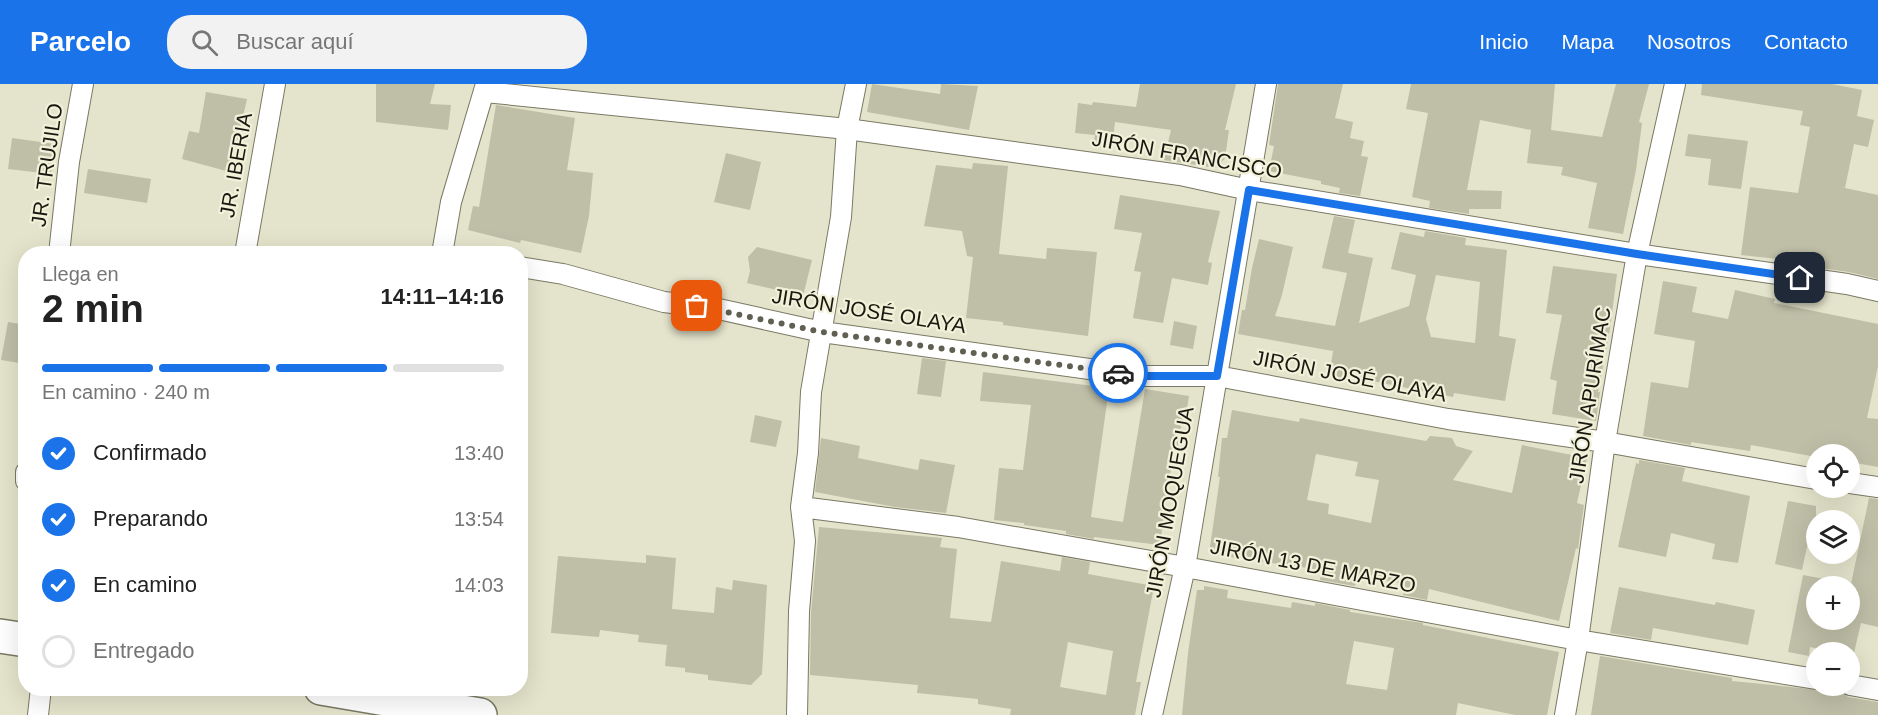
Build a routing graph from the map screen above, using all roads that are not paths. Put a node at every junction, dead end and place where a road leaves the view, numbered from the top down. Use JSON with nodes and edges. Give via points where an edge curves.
{"nodes":[{"id":1,"x":83,"y":84,"type":"edge"},
{"id":2,"x":275,"y":84,"type":"edge"},
{"id":3,"x":856,"y":84,"type":"edge"},
{"id":4,"x":1266,"y":84,"type":"edge"},
{"id":5,"x":1675,"y":84,"type":"edge"},
{"id":6,"x":485,"y":88,"type":"edge"},
{"id":7,"x":847,"y":129,"type":"junction"},
{"id":8,"x":1249,"y":190,"type":"junction"},
{"id":9,"x":60,"y":246,"type":"edge"},
{"id":10,"x":246,"y":246,"type":"edge"},
{"id":11,"x":443,"y":246,"type":"edge"},
{"id":12,"x":1637,"y":254,"type":"junction"},
{"id":13,"x":528,"y":268,"type":"edge"},
{"id":14,"x":1878,"y":291,"type":"edge"},
{"id":15,"x":822,"y":332,"type":"junction"},
{"id":16,"x":1217,"y":376,"type":"junction"},
{"id":17,"x":1605,"y":442,"type":"junction"},
{"id":18,"x":1806,"y":477,"type":"edge"},
{"id":19,"x":1860,"y":484,"type":"edge"},
{"id":20,"x":1878,"y":487,"type":"edge"},
{"id":21,"x":801,"y":507,"type":"junction"},
{"id":22,"x":1185,"y":567,"type":"junction"},
{"id":23,"x":0,"y":636,"type":"edge"},
{"id":24,"x":18,"y":639,"type":"edge"},
{"id":25,"x":1578,"y":640,"type":"junction"},
{"id":26,"x":1806,"y":677,"type":"edge"},
{"id":27,"x":1860,"y":687,"type":"edge"},
{"id":28,"x":1878,"y":690,"type":"edge"},
{"id":29,"x":40,"y":696,"type":"edge"},
{"id":30,"x":395,"y":696,"type":"edge"},
{"id":31,"x":429,"y":711,"type":"edge"},
{"id":32,"x":38,"y":715,"type":"edge"},
{"id":33,"x":480,"y":715,"type":"edge"},
{"id":34,"x":797,"y":715,"type":"edge"},
{"id":35,"x":1152,"y":715,"type":"edge"},
{"id":36,"x":1565,"y":715,"type":"edge"}],
"edges":[{"from":1,"to":9,"type":"street","name":"JR. TRUJILO"},
{"from":2,"to":10,"type":"street","name":"JR. IBERIA"},
{"from":3,"to":7,"type":"street"},
{"from":4,"to":8,"type":"street","name":"JIRÓN MOQUEGUA"},
{"from":5,"to":12,"type":"street","name":"JIRÓN APURÍMAC"},
{"from":6,"to":7,"type":"street","name":"JIRÓN FRANCISCO"},
{"from":6,"to":11,"type":"street","via":[[451,202]]},
{"from":7,"to":8,"type":"street","name":"JIRÓN FRANCISCO","via":[[1180,175]]},
{"from":7,"to":15,"type":"street","via":[[841,217]]},
{"from":8,"to":12,"type":"street","name":"JIRÓN FRANCISCO"},
{"from":8,"to":16,"type":"street","name":"JIRÓN MOQUEGUA"},
{"from":12,"to":14,"type":"street","name":"JIRÓN FRANCISCO"},
{"from":12,"to":17,"type":"street","name":"JIRÓN APURÍMAC"},
{"from":13,"to":15,"type":"street","name":"JIRÓN JOSÉ OLAYA","via":[[664,302],[714,308]]},
{"from":15,"to":16,"type":"street","name":"JIRÓN JOSÉ OLAYA","via":[[1140,376]]},
{"from":15,"to":21,"type":"street","via":[[811,392]]},
{"from":16,"to":17,"type":"street","name":"JIRÓN JOSÉ OLAYA","via":[[1448,419]]},
{"from":16,"to":22,"type":"street","name":"JIRÓN MOQUEGUA"},
{"from":17,"to":18,"type":"street","name":"JIRÓN JOSÉ OLAYA"},
{"from":17,"to":25,"type":"street","name":"JIRÓN APURÍMAC"},
{"from":19,"to":20,"type":"street"},
{"from":21,"to":22,"type":"street","name":"JIRÓN 13 DE MARZO","via":[[958,527]]},
{"from":21,"to":34,"type":"street","via":[[805,541]]},
{"from":22,"to":25,"type":"street","name":"JIRÓN 13 DE MARZO"},
{"from":22,"to":35,"type":"street","name":"JIRÓN MOQUEGUA"},
{"from":23,"to":24,"type":"highway"},
{"from":25,"to":26,"type":"street","name":"JIRÓN 13 DE MARZO"},
{"from":25,"to":36,"type":"street","name":"JIRÓN APURÍMAC"},
{"from":27,"to":28,"type":"street"},
{"from":29,"to":32,"type":"street"},
{"from":30,"to":31,"type":"highway"},
{"from":31,"to":33,"type":"highway"}]}
